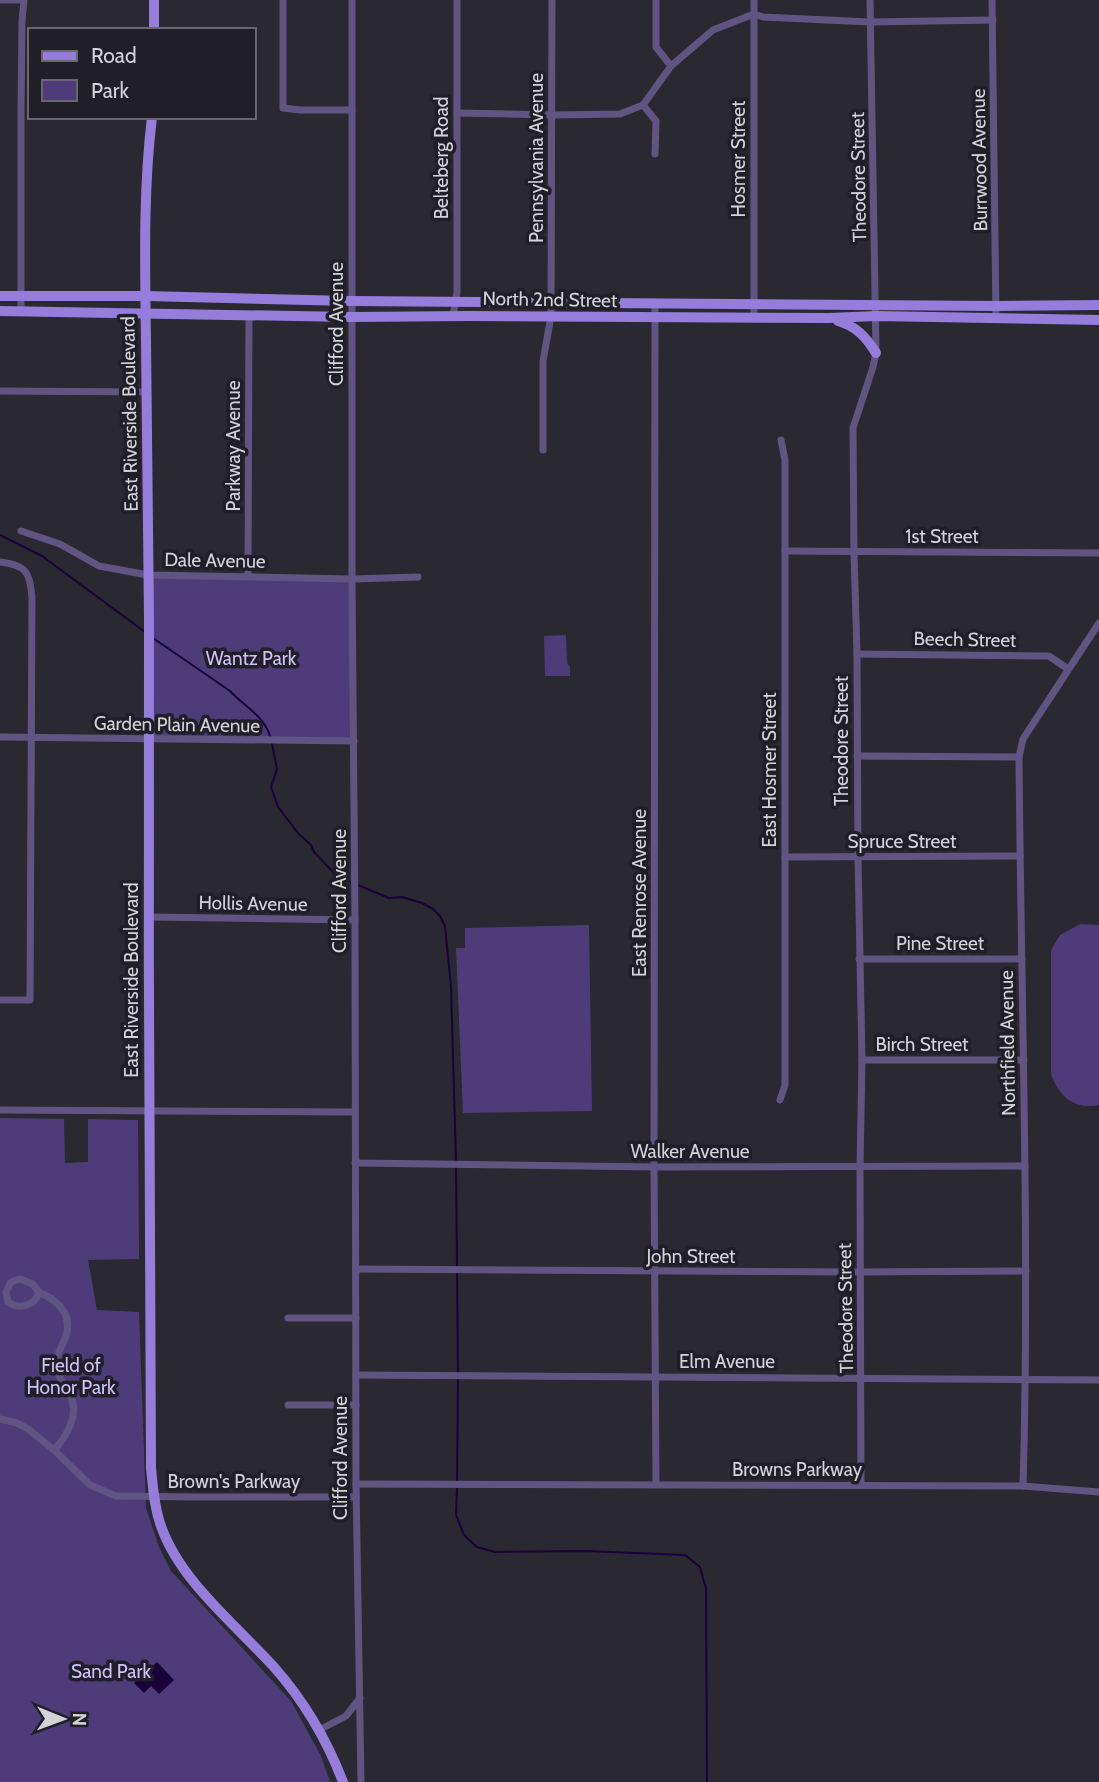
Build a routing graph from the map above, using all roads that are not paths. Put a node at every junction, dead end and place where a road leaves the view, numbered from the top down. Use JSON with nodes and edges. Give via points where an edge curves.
{"nodes":[{"id":1,"x":0,"y":0,"type":"edge"},
{"id":2,"x":24,"y":0,"type":"edge"},
{"id":3,"x":154,"y":0,"type":"edge"},
{"id":4,"x":283,"y":0,"type":"edge"},
{"id":5,"x":352,"y":0,"type":"edge"},
{"id":6,"x":457,"y":0,"type":"edge"},
{"id":7,"x":552,"y":0,"type":"edge"},
{"id":8,"x":656,"y":0,"type":"edge"},
{"id":9,"x":754,"y":0,"type":"edge"},
{"id":10,"x":870,"y":0,"type":"edge"},
{"id":11,"x":992,"y":0,"type":"edge"},
{"id":12,"x":754,"y":14,"type":"junction"},
{"id":13,"x":993,"y":20,"type":"junction"},
{"id":14,"x":870,"y":22,"type":"junction"},
{"id":15,"x":154,"y":28,"type":"edge"},
{"id":16,"x":671,"y":66,"type":"junction"},
{"id":17,"x":643,"y":105,"type":"junction"},
{"id":18,"x":25,"y":108,"type":"edge"},
{"id":19,"x":352,"y":110,"type":"junction"},
{"id":20,"x":457,"y":113,"type":"junction"},
{"id":21,"x":553,"y":115,"type":"junction"},
{"id":22,"x":152,"y":119,"type":"edge"},
{"id":23,"x":655,"y":154,"type":"dead end"},
{"id":24,"x":0,"y":296,"type":"edge"},
{"id":25,"x":21,"y":296,"type":"junction"},
{"id":26,"x":146,"y":296,"type":"junction"},
{"id":27,"x":282,"y":299,"type":"junction"},
{"id":28,"x":351,"y":301,"type":"junction"},
{"id":29,"x":455,"y":301,"type":"junction"},
{"id":30,"x":551,"y":302,"type":"junction"},
{"id":31,"x":655,"y":303,"type":"junction"},
{"id":32,"x":754,"y":304,"type":"junction"},
{"id":33,"x":1099,"y":305,"type":"edge"},
{"id":34,"x":996,"y":306,"type":"junction"},
{"id":35,"x":0,"y":311,"type":"edge"},
{"id":36,"x":21,"y":311,"type":"junction"},
{"id":37,"x":876,"y":311,"type":"junction"},
{"id":38,"x":145,"y":314,"type":"junction"},
{"id":39,"x":249,"y":316,"type":"junction"},
{"id":40,"x":282,"y":316,"type":"junction"},
{"id":41,"x":453,"y":316,"type":"junction"},
{"id":42,"x":351,"y":317,"type":"junction"},
{"id":43,"x":551,"y":317,"type":"junction"},
{"id":44,"x":754,"y":317,"type":"junction"},
{"id":45,"x":655,"y":318,"type":"junction"},
{"id":46,"x":829,"y":318,"type":"junction"},
{"id":47,"x":996,"y":319,"type":"junction"},
{"id":48,"x":1099,"y":320,"type":"edge"},
{"id":49,"x":876,"y":353,"type":"junction"},
{"id":50,"x":0,"y":391,"type":"edge"},
{"id":51,"x":146,"y":392,"type":"junction"},
{"id":52,"x":780,"y":440,"type":"dead end"},
{"id":53,"x":543,"y":450,"type":"dead end"},
{"id":54,"x":21,"y":531,"type":"dead end"},
{"id":55,"x":785,"y":551,"type":"junction"},
{"id":56,"x":854,"y":552,"type":"junction"},
{"id":57,"x":1099,"y":553,"type":"edge"},
{"id":58,"x":0,"y":562,"type":"edge"},
{"id":59,"x":148,"y":575,"type":"junction"},
{"id":60,"x":248,"y":576,"type":"junction"},
{"id":61,"x":418,"y":577,"type":"dead end"},
{"id":62,"x":352,"y":579,"type":"junction"},
{"id":63,"x":1099,"y":623,"type":"edge"},
{"id":64,"x":857,"y":654,"type":"junction"},
{"id":65,"x":1068,"y":669,"type":"junction"},
{"id":66,"x":0,"y":737,"type":"edge"},
{"id":67,"x":32,"y":737,"type":"junction"},
{"id":68,"x":148,"y":738,"type":"junction"},
{"id":69,"x":354,"y":741,"type":"junction"},
{"id":70,"x":857,"y":756,"type":"junction"},
{"id":71,"x":1019,"y":757,"type":"junction"},
{"id":72,"x":785,"y":856,"type":"junction"},
{"id":73,"x":1020,"y":856,"type":"junction"},
{"id":74,"x":858,"y":857,"type":"junction"},
{"id":75,"x":149,"y":917,"type":"junction"},
{"id":76,"x":355,"y":920,"type":"junction"},
{"id":77,"x":859,"y":959,"type":"junction"},
{"id":78,"x":1022,"y":959,"type":"junction"},
{"id":79,"x":0,"y":1000,"type":"edge"},
{"id":80,"x":862,"y":1060,"type":"junction"},
{"id":81,"x":1024,"y":1060,"type":"junction"},
{"id":82,"x":780,"y":1100,"type":"dead end"},
{"id":83,"x":0,"y":1110,"type":"edge"},
{"id":84,"x":148,"y":1112,"type":"junction"},
{"id":85,"x":355,"y":1112,"type":"junction"},
{"id":86,"x":355,"y":1163,"type":"junction"},
{"id":87,"x":1025,"y":1166,"type":"junction"},
{"id":88,"x":654,"y":1167,"type":"junction"},
{"id":89,"x":860,"y":1167,"type":"junction"},
{"id":90,"x":356,"y":1269,"type":"junction"},
{"id":91,"x":656,"y":1271,"type":"junction"},
{"id":92,"x":1026,"y":1271,"type":"junction"},
{"id":93,"x":860,"y":1272,"type":"junction"},
{"id":94,"x":39,"y":1292,"type":"junction"},
{"id":95,"x":288,"y":1318,"type":"dead end"},
{"id":96,"x":356,"y":1318,"type":"junction"},
{"id":97,"x":356,"y":1375,"type":"junction"},
{"id":98,"x":656,"y":1377,"type":"junction"},
{"id":99,"x":861,"y":1377,"type":"junction"},
{"id":100,"x":1026,"y":1378,"type":"junction"},
{"id":101,"x":1099,"y":1380,"type":"edge"},
{"id":102,"x":288,"y":1405,"type":"dead end"},
{"id":103,"x":356,"y":1405,"type":"junction"},
{"id":104,"x":0,"y":1419,"type":"edge"},
{"id":105,"x":54,"y":1450,"type":"junction"},
{"id":106,"x":356,"y":1484,"type":"junction"},
{"id":107,"x":656,"y":1484,"type":"junction"},
{"id":108,"x":861,"y":1485,"type":"junction"},
{"id":109,"x":1023,"y":1486,"type":"junction"},
{"id":110,"x":1099,"y":1492,"type":"edge"},
{"id":111,"x":154,"y":1497,"type":"junction"},
{"id":112,"x":356,"y":1497,"type":"junction"},
{"id":113,"x":360,"y":1698,"type":"junction"},
{"id":114,"x":319,"y":1730,"type":"junction"},
{"id":115,"x":343,"y":1782,"type":"edge"},
{"id":116,"x":362,"y":1782,"type":"edge"}],
"edges":[{"from":1,"to":2,"type":"street"},
{"from":2,"to":18,"type":"street"},
{"from":3,"to":15,"type":"main road"},
{"from":4,"to":19,"type":"street","via":[[284,108]]},
{"from":5,"to":19,"type":"street","name":"Clifford Avenue"},
{"from":6,"to":20,"type":"street","name":"Belteberg Road"},
{"from":7,"to":21,"type":"street","name":"Pennsylvania Avenue"},
{"from":8,"to":16,"type":"street","via":[[656,47]]},
{"from":9,"to":12,"type":"street","name":"Hosmer Street"},
{"from":10,"to":14,"type":"street","name":"Theodore Street"},
{"from":11,"to":13,"type":"street","name":"Burrwood Avenue"},
{"from":12,"to":14,"type":"street"},
{"from":12,"to":16,"type":"street","via":[[713,30]]},
{"from":12,"to":32,"type":"street","name":"Hosmer Street"},
{"from":13,"to":14,"type":"street"},
{"from":13,"to":34,"type":"street","name":"Burrwood Avenue"},
{"from":14,"to":37,"type":"street","name":"Theodore Street"},
{"from":16,"to":17,"type":"street"},
{"from":17,"to":21,"type":"street","via":[[620,114]]},
{"from":17,"to":23,"type":"street","via":[[656,121]]},
{"from":18,"to":25,"type":"street"},
{"from":19,"to":28,"type":"street","name":"Clifford Avenue"},
{"from":20,"to":21,"type":"street"},
{"from":20,"to":29,"type":"street","name":"Belteberg Road"},
{"from":21,"to":30,"type":"street","name":"Pennsylvania Avenue"},
{"from":22,"to":26,"type":"main road","name":"East Riverside Boulevard"},
{"from":24,"to":25,"type":"main road","name":"North 2nd Street"},
{"from":25,"to":26,"type":"main road","name":"North 2nd Street"},
{"from":25,"to":36,"type":"street"},
{"from":26,"to":27,"type":"main road","name":"North 2nd Street"},
{"from":26,"to":38,"type":"main road","name":"East Riverside Boulevard"},
{"from":27,"to":28,"type":"main road","name":"North 2nd Street"},
{"from":27,"to":40,"type":"main road"},
{"from":28,"to":29,"type":"main road","name":"North 2nd Street"},
{"from":28,"to":42,"type":"street","name":"Clifford Avenue"},
{"from":29,"to":30,"type":"main road","name":"North 2nd Street"},
{"from":29,"to":41,"type":"street","name":"Belteberg Road"},
{"from":30,"to":31,"type":"main road","name":"North 2nd Street"},
{"from":30,"to":43,"type":"street","name":"Pennsylvania Avenue"},
{"from":31,"to":32,"type":"main road","name":"North 2nd Street"},
{"from":31,"to":45,"type":"street","name":"East Renrose Avenue"},
{"from":32,"to":37,"type":"main road","name":"North 2nd Street"},
{"from":32,"to":44,"type":"street","name":"Hosmer Street"},
{"from":33,"to":34,"type":"main road","name":"North 2nd Street"},
{"from":34,"to":37,"type":"main road","name":"North 2nd Street"},
{"from":34,"to":47,"type":"street","name":"Burrwood Avenue"},
{"from":35,"to":36,"type":"main road","name":"North 2nd Street"},
{"from":36,"to":38,"type":"main road","name":"North 2nd Street"},
{"from":37,"to":46,"type":"main road","name":"North 2nd Street"},
{"from":37,"to":47,"type":"main road","name":"North 2nd Street"},
{"from":37,"to":49,"type":"street","name":"Theodore Street"},
{"from":38,"to":39,"type":"main road","name":"North 2nd Street"},
{"from":38,"to":51,"type":"main road","name":"East Riverside Boulevard"},
{"from":39,"to":40,"type":"main road","name":"North 2nd Street"},
{"from":39,"to":60,"type":"street","name":"Parkway Avenue"},
{"from":40,"to":42,"type":"main road","name":"North 2nd Street"},
{"from":41,"to":42,"type":"main road","name":"North 2nd Street"},
{"from":41,"to":43,"type":"main road","name":"North 2nd Street"},
{"from":42,"to":62,"type":"street","name":"Clifford Avenue"},
{"from":43,"to":45,"type":"main road","name":"North 2nd Street"},
{"from":43,"to":53,"type":"street","name":"Pennsylvania Avenue","via":[[542,361]]},
{"from":44,"to":45,"type":"main road","name":"North 2nd Street"},
{"from":44,"to":46,"type":"main road","name":"North 2nd Street"},
{"from":45,"to":88,"type":"street","name":"East Renrose Avenue"},
{"from":46,"to":49,"type":"main road","via":[[864,335]]},
{"from":47,"to":48,"type":"main road","name":"North 2nd Street"},
{"from":49,"to":56,"type":"street","name":"Theodore Street","via":[[853,428]]},
{"from":50,"to":51,"type":"street"},
{"from":51,"to":59,"type":"main road","name":"East Riverside Boulevard"},
{"from":52,"to":55,"type":"street","name":"East Hosmer Street","via":[[785,460]]},
{"from":54,"to":59,"type":"street","name":"Dale Avenue","via":[[60,544],[99,566]]},
{"from":55,"to":56,"type":"street","name":"1st Street"},
{"from":55,"to":72,"type":"street","name":"East Hosmer Street"},
{"from":56,"to":57,"type":"street","name":"1st Street"},
{"from":56,"to":64,"type":"street","name":"Theodore Street"},
{"from":58,"to":67,"type":"street","via":[[26,571],[30,580]]},
{"from":59,"to":60,"type":"street","name":"Dale Avenue"},
{"from":59,"to":68,"type":"main road","name":"East Riverside Boulevard"},
{"from":60,"to":62,"type":"street","name":"Dale Avenue"},
{"from":61,"to":62,"type":"street","name":"Dale Avenue"},
{"from":62,"to":69,"type":"street","name":"Clifford Avenue"},
{"from":63,"to":65,"type":"street","name":"Northfield Avenue"},
{"from":64,"to":65,"type":"street","name":"Beech Street","via":[[1049,656]]},
{"from":64,"to":70,"type":"street","name":"Theodore Street"},
{"from":65,"to":71,"type":"street","name":"Northfield Avenue","via":[[1023,739]]},
{"from":66,"to":67,"type":"street","name":"Garden Plain Avenue"},
{"from":67,"to":68,"type":"street","name":"Garden Plain Avenue"},
{"from":67,"to":79,"type":"street","via":[[30,1000]]},
{"from":68,"to":69,"type":"street","name":"Garden Plain Avenue"},
{"from":68,"to":75,"type":"main road","name":"East Riverside Boulevard"},
{"from":69,"to":76,"type":"street","name":"Clifford Avenue"},
{"from":70,"to":71,"type":"street"},
{"from":70,"to":74,"type":"street","name":"Theodore Street"},
{"from":71,"to":73,"type":"street","name":"Northfield Avenue"},
{"from":72,"to":74,"type":"street","name":"Spruce Street"},
{"from":72,"to":82,"type":"street","name":"East Hosmer Street","via":[[785,1085]]},
{"from":73,"to":74,"type":"street","name":"Spruce Street"},
{"from":73,"to":78,"type":"street","name":"Northfield Avenue"},
{"from":74,"to":77,"type":"street","name":"Theodore Street"},
{"from":75,"to":76,"type":"street","name":"Hollis Avenue"},
{"from":75,"to":84,"type":"main road","name":"East Riverside Boulevard"},
{"from":76,"to":85,"type":"street","name":"Clifford Avenue"},
{"from":77,"to":78,"type":"street","name":"Pine Street"},
{"from":77,"to":80,"type":"street","name":"Theodore Street"},
{"from":78,"to":81,"type":"street","name":"Northfield Avenue"},
{"from":80,"to":81,"type":"street","name":"Birch Street"},
{"from":80,"to":89,"type":"street","name":"Theodore Street"},
{"from":81,"to":87,"type":"street","name":"Northfield Avenue"},
{"from":83,"to":84,"type":"street"},
{"from":84,"to":85,"type":"street"},
{"from":84,"to":111,"type":"main road","name":"East Riverside Boulevard"},
{"from":85,"to":86,"type":"street","name":"Clifford Avenue"},
{"from":86,"to":88,"type":"street","name":"Walker Avenue"},
{"from":86,"to":90,"type":"street","name":"Clifford Avenue"},
{"from":87,"to":89,"type":"street","name":"Walker Avenue"},
{"from":87,"to":92,"type":"street","name":"Northfield Avenue"},
{"from":88,"to":89,"type":"street","name":"Walker Avenue"},
{"from":88,"to":91,"type":"street","name":"East Renrose Avenue"},
{"from":89,"to":93,"type":"street","name":"Theodore Street"},
{"from":90,"to":91,"type":"street","name":"John Street"},
{"from":90,"to":96,"type":"street","name":"Clifford Avenue"},
{"from":91,"to":93,"type":"street","name":"John Street"},
{"from":91,"to":98,"type":"street","name":"East Renrose Avenue"},
{"from":92,"to":93,"type":"street","name":"John Street"},
{"from":92,"to":100,"type":"street","name":"Northfield Avenue"},
{"from":93,"to":99,"type":"street","name":"Theodore Street"},
{"from":94,"to":94,"type":"street","via":[[20,1279],[7,1287],[6,1297],[11,1305],[22,1306]]},
{"from":94,"to":105,"type":"street","via":[[58,1303],[67,1325],[56,1366],[72,1399],[73,1414],[67,1433]]},
{"from":95,"to":96,"type":"street"},
{"from":96,"to":97,"type":"street","name":"Clifford Avenue"},
{"from":97,"to":98,"type":"street","name":"Elm Avenue"},
{"from":97,"to":103,"type":"street","name":"Clifford Avenue"},
{"from":98,"to":99,"type":"street","name":"Elm Avenue"},
{"from":98,"to":107,"type":"street","name":"East Renrose Avenue"},
{"from":99,"to":100,"type":"street","name":"Elm Avenue"},
{"from":99,"to":108,"type":"street","name":"Theodore Street"},
{"from":100,"to":101,"type":"street","name":"Elm Avenue"},
{"from":100,"to":109,"type":"street","name":"Northfield Avenue"},
{"from":102,"to":103,"type":"street"},
{"from":103,"to":106,"type":"street","name":"Clifford Avenue"},
{"from":104,"to":105,"type":"street","name":"Brown's Parkway","via":[[28,1429]]},
{"from":105,"to":111,"type":"street","name":"Brown's Parkway","via":[[90,1485],[116,1496]]},
{"from":106,"to":107,"type":"street","name":"Browns Parkway"},
{"from":106,"to":112,"type":"street","name":"Clifford Avenue"},
{"from":107,"to":108,"type":"street","name":"Browns Parkway"},
{"from":108,"to":109,"type":"street","name":"Browns Parkway"},
{"from":109,"to":110,"type":"street","name":"Browns Parkway"},
{"from":111,"to":112,"type":"street","name":"Brown's Parkway"},
{"from":111,"to":114,"type":"main road","name":"East Riverside Boulevard","via":[[162,1528],[183,1567],[273,1667]]},
{"from":112,"to":113,"type":"street","name":"Clifford Avenue"},
{"from":113,"to":114,"type":"street","via":[[346,1716]]},
{"from":113,"to":116,"type":"street","name":"Clifford Avenue"},
{"from":114,"to":115,"type":"main road","name":"East Riverside Boulevard"}]}
